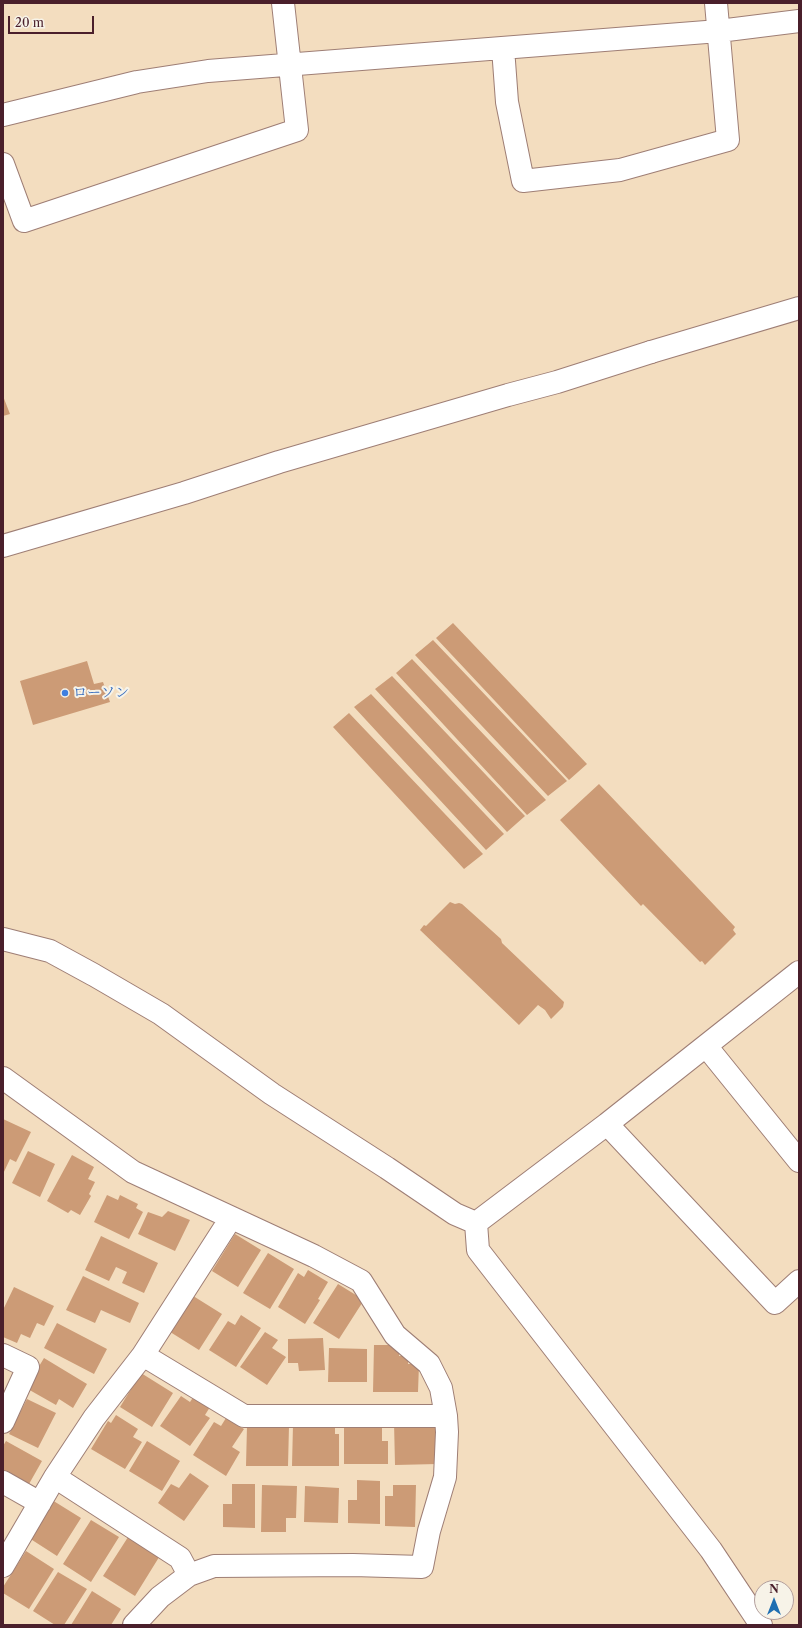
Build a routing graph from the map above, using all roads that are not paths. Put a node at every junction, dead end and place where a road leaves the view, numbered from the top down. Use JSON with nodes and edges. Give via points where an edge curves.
{"nodes":[{"id":1,"x":282,"y":3,"type":"edge"},
{"id":2,"x":716,"y":3,"type":"edge"},
{"id":3,"x":799,"y":21,"type":"edge"},
{"id":4,"x":719,"y":31,"type":"junction"},
{"id":5,"x":503,"y":48,"type":"junction"},
{"id":6,"x":289,"y":64,"type":"junction"},
{"id":7,"x":3,"y":115,"type":"edge"},
{"id":8,"x":3,"y":164,"type":"edge"},
{"id":9,"x":799,"y":308,"type":"edge"},
{"id":10,"x":3,"y":546,"type":"edge"},
{"id":11,"x":3,"y":939,"type":"edge"},
{"id":12,"x":799,"y":972,"type":"edge"},
{"id":13,"x":706,"y":1046,"type":"junction"},
{"id":14,"x":3,"y":1078,"type":"edge"},
{"id":15,"x":607,"y":1124,"type":"junction"},
{"id":16,"x":799,"y":1161,"type":"edge"},
{"id":17,"x":231,"y":1218,"type":"junction"},
{"id":18,"x":476,"y":1224,"type":"junction"},
{"id":19,"x":799,"y":1281,"type":"edge"},
{"id":20,"x":143,"y":1354,"type":"junction"},
{"id":21,"x":3,"y":1355,"type":"edge"},
{"id":22,"x":446,"y":1416,"type":"junction"},
{"id":23,"x":3,"y":1422,"type":"edge"},
{"id":24,"x":55,"y":1478,"type":"junction"},
{"id":25,"x":3,"y":1482,"type":"edge"},
{"id":26,"x":40,"y":1503,"type":"junction"},
{"id":27,"x":3,"y":1566,"type":"edge"},
{"id":28,"x":189,"y":1575,"type":"junction"},
{"id":29,"x":134,"y":1625,"type":"edge"},
{"id":30,"x":761,"y":1625,"type":"edge"}],
"edges":[{"from":1,"to":6,"type":"street"},
{"from":2,"to":4,"type":"street"},
{"from":3,"to":4,"type":"street"},
{"from":4,"to":5,"type":"street"},
{"from":4,"to":5,"type":"street","via":[[728,140],[620,170],[523,181],[507,102]]},
{"from":5,"to":6,"type":"street"},
{"from":6,"to":7,"type":"street","via":[[208,71],[137,82]]},
{"from":6,"to":8,"type":"street","via":[[297,130],[24,221]]},
{"from":9,"to":10,"type":"street","via":[[552,384],[279,462]]},
{"from":11,"to":18,"type":"street","via":[[50,951],[161,1014],[272,1094],[455,1214]]},
{"from":12,"to":13,"type":"street"},
{"from":13,"to":15,"type":"street"},
{"from":13,"to":16,"type":"street"},
{"from":14,"to":17,"type":"street","via":[[133,1172]]},
{"from":15,"to":18,"type":"street"},
{"from":15,"to":19,"type":"street","via":[[775,1303]]},
{"from":17,"to":20,"type":"street"},
{"from":17,"to":22,"type":"street","via":[[314,1256],[361,1281],[395,1335],[429,1364],[441,1388]]},
{"from":18,"to":30,"type":"street","via":[[478,1250],[711,1550]]},
{"from":20,"to":22,"type":"street","via":[[244,1416]]},
{"from":20,"to":24,"type":"street","via":[[94,1418]]},
{"from":21,"to":23,"type":"street","via":[[28,1367]]},
{"from":22,"to":28,"type":"street","via":[[445,1478],[429,1531],[422,1567],[214,1566]]},
{"from":24,"to":26,"type":"street"},
{"from":24,"to":28,"type":"street","via":[[180,1558]]},
{"from":25,"to":26,"type":"street"},
{"from":26,"to":27,"type":"street"},
{"from":28,"to":29,"type":"street","via":[[160,1597]]}]}
